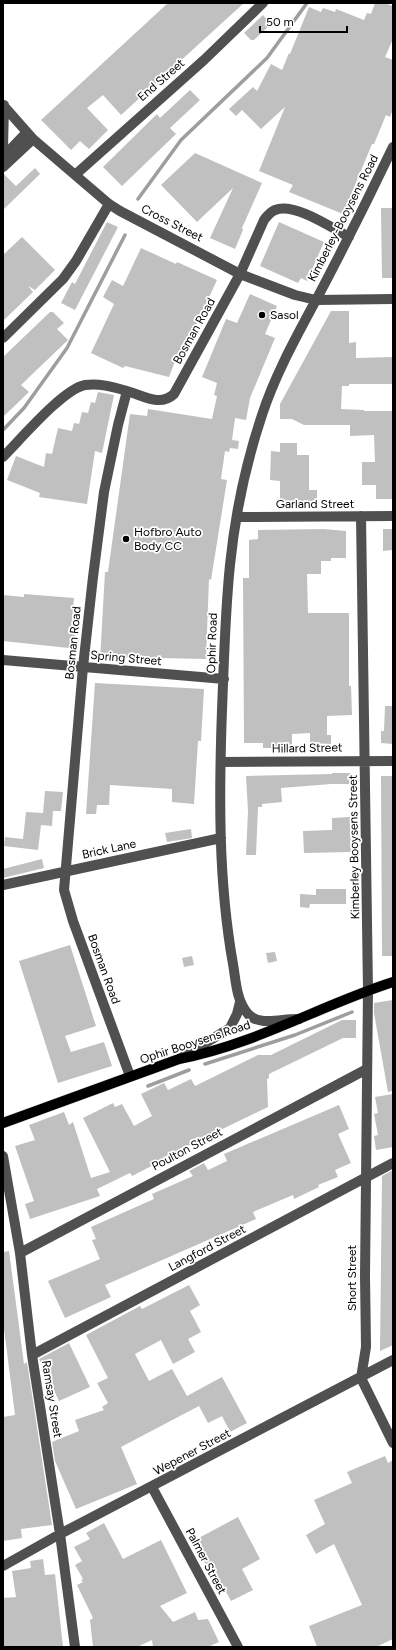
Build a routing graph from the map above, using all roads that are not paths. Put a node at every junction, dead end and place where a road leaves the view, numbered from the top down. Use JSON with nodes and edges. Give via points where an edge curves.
{"nodes":[{"id":1,"x":263,"y":3,"type":"edge"},
{"id":2,"x":3,"y":105,"type":"edge"},
{"id":3,"x":30,"y":135,"type":"junction"},
{"id":4,"x":393,"y":147,"type":"edge"},
{"id":5,"x":3,"y":148,"type":"edge"},
{"id":6,"x":3,"y":157,"type":"edge"},
{"id":7,"x":3,"y":167,"type":"edge"},
{"id":8,"x":74,"y":174,"type":"junction"},
{"id":9,"x":109,"y":204,"type":"junction"},
{"id":10,"x":349,"y":237,"type":"junction"},
{"id":11,"x":240,"y":274,"type":"junction"},
{"id":12,"x":393,"y":299,"type":"edge"},
{"id":13,"x":316,"y":300,"type":"junction"},
{"id":14,"x":3,"y":338,"type":"edge"},
{"id":15,"x":127,"y":390,"type":"junction"},
{"id":16,"x":3,"y":457,"type":"edge"},
{"id":17,"x":361,"y":516,"type":"junction"},
{"id":18,"x":393,"y":516,"type":"edge"},
{"id":19,"x":237,"y":517,"type":"junction"},
{"id":20,"x":3,"y":660,"type":"edge"},
{"id":21,"x":83,"y":667,"type":"junction"},
{"id":22,"x":224,"y":679,"type":"junction"},
{"id":23,"x":366,"y":761,"type":"junction"},
{"id":24,"x":393,"y":761,"type":"edge"},
{"id":25,"x":221,"y":762,"type":"junction"},
{"id":26,"x":221,"y":838,"type":"junction"},
{"id":27,"x":65,"y":871,"type":"junction"},
{"id":28,"x":3,"y":885,"type":"edge"},
{"id":29,"x":393,"y":982,"type":"edge"},
{"id":30,"x":368,"y":990,"type":"junction"},
{"id":31,"x":240,"y":1002,"type":"junction"},
{"id":32,"x":299,"y":1019,"type":"junction"},
{"id":33,"x":179,"y":1059,"type":"junction"},
{"id":34,"x":367,"y":1069,"type":"junction"},
{"id":35,"x":130,"y":1076,"type":"junction"},
{"id":36,"x":3,"y":1123,"type":"edge"},
{"id":37,"x":3,"y":1156,"type":"edge"},
{"id":38,"x":393,"y":1163,"type":"edge"},
{"id":39,"x":366,"y":1178,"type":"junction"},
{"id":40,"x":20,"y":1253,"type":"junction"},
{"id":41,"x":32,"y":1354,"type":"junction"},
{"id":42,"x":393,"y":1360,"type":"edge"},
{"id":43,"x":361,"y":1378,"type":"junction"},
{"id":44,"x":393,"y":1442,"type":"edge"},
{"id":45,"x":152,"y":1487,"type":"junction"},
{"id":46,"x":60,"y":1534,"type":"junction"},
{"id":47,"x":3,"y":1566,"type":"edge"},
{"id":48,"x":75,"y":1647,"type":"edge"},
{"id":49,"x":238,"y":1647,"type":"edge"}],
"edges":[{"from":1,"to":8,"type":"street","name":"End Street","via":[[204,60]]},
{"from":2,"to":3,"type":"street","name":"Cross Street"},
{"from":2,"to":5,"type":"street"},
{"from":3,"to":6,"type":"street"},
{"from":3,"to":7,"type":"street"},
{"from":3,"to":8,"type":"street","name":"Cross Street"},
{"from":4,"to":10,"type":"street","name":"Kimberley-Booysens Road"},
{"from":8,"to":9,"type":"street","name":"Cross Street"},
{"from":9,"to":11,"type":"street","name":"Cross Street"},
{"from":9,"to":14,"type":"street","via":[[76,261],[63,278]]},
{"from":10,"to":11,"type":"street","via":[[306,214],[292,209],[276,210],[264,220]]},
{"from":10,"to":13,"type":"street","name":"Kimberley-Booysens Road"},
{"from":11,"to":13,"type":"street","name":"Cross Street"},
{"from":11,"to":15,"type":"street","name":"Bosman Road","via":[[174,394],[165,401]]},
{"from":12,"to":13,"type":"street","name":"Cross Street"},
{"from":13,"to":19,"type":"street","name":"Ophir Road","via":[[269,394],[250,456]]},
{"from":15,"to":16,"type":"street","via":[[96,384],[71,390]]},
{"from":15,"to":21,"type":"street","name":"Bosman Road","via":[[104,492]]},
{"from":17,"to":18,"type":"street","name":"Garland Street"},
{"from":17,"to":19,"type":"street","name":"Garland Street"},
{"from":17,"to":23,"type":"street","name":"Kimberley Booysens Street"},
{"from":19,"to":22,"type":"street","name":"Ophir Road","via":[[230,563]]},
{"from":20,"to":21,"type":"street","name":"Spring Street"},
{"from":21,"to":22,"type":"street","name":"Spring Street"},
{"from":21,"to":27,"type":"street","name":"Bosman Road"},
{"from":22,"to":25,"type":"street","name":"Ophir Road"},
{"from":23,"to":24,"type":"street","name":"Hillard Street"},
{"from":23,"to":25,"type":"street","name":"Hillard Street"},
{"from":23,"to":30,"type":"street","name":"Kimberley Booysens Street"},
{"from":25,"to":26,"type":"street","name":"Ophir Road"},
{"from":26,"to":27,"type":"street","name":"Brick Lane"},
{"from":26,"to":31,"type":"street","name":"Ophir Road","via":[[225,904]]},
{"from":27,"to":28,"type":"street","name":"Brick Lane"},
{"from":27,"to":35,"type":"street","name":"Bosman Road","via":[[64,896]]},
{"from":29,"to":30,"type":"main road","name":"Ophir Booysens Road"},
{"from":30,"to":32,"type":"main road","name":"Ophir Booysens Road"},
{"from":30,"to":34,"type":"street","name":"Kimberley Booysens Street"},
{"from":31,"to":32,"type":"street","via":[[248,1014],[257,1020]]},
{"from":31,"to":33,"type":"street","via":[[230,1028]]},
{"from":32,"to":33,"type":"main road","name":"Ophir Booysens Road","via":[[210,1052]]},
{"from":33,"to":35,"type":"main road","name":"Ophir Booysens Road"},
{"from":34,"to":39,"type":"street","name":"Kimberley Booysens Street"},
{"from":34,"to":40,"type":"street","name":"Poulton Street"},
{"from":35,"to":36,"type":"main road","name":"Ophir Booysens Road"},
{"from":37,"to":40,"type":"street","name":"Ramsay Street"},
{"from":38,"to":39,"type":"street","name":"Langford Street"},
{"from":39,"to":41,"type":"street","name":"Langford Street"},
{"from":39,"to":43,"type":"street","name":"Short Street","via":[[366,1347]]},
{"from":40,"to":41,"type":"street","name":"Ramsay Street"},
{"from":41,"to":46,"type":"street","name":"Ramsay Street"},
{"from":42,"to":43,"type":"street","name":"Wepener Street"},
{"from":43,"to":44,"type":"street"},
{"from":43,"to":45,"type":"street","name":"Wepener Street"},
{"from":45,"to":46,"type":"street","name":"Wepener Street"},
{"from":45,"to":49,"type":"street","name":"Palmer Street"},
{"from":46,"to":47,"type":"street","name":"Wepener Street"},
{"from":46,"to":48,"type":"street","name":"Ramsay Street"}]}
